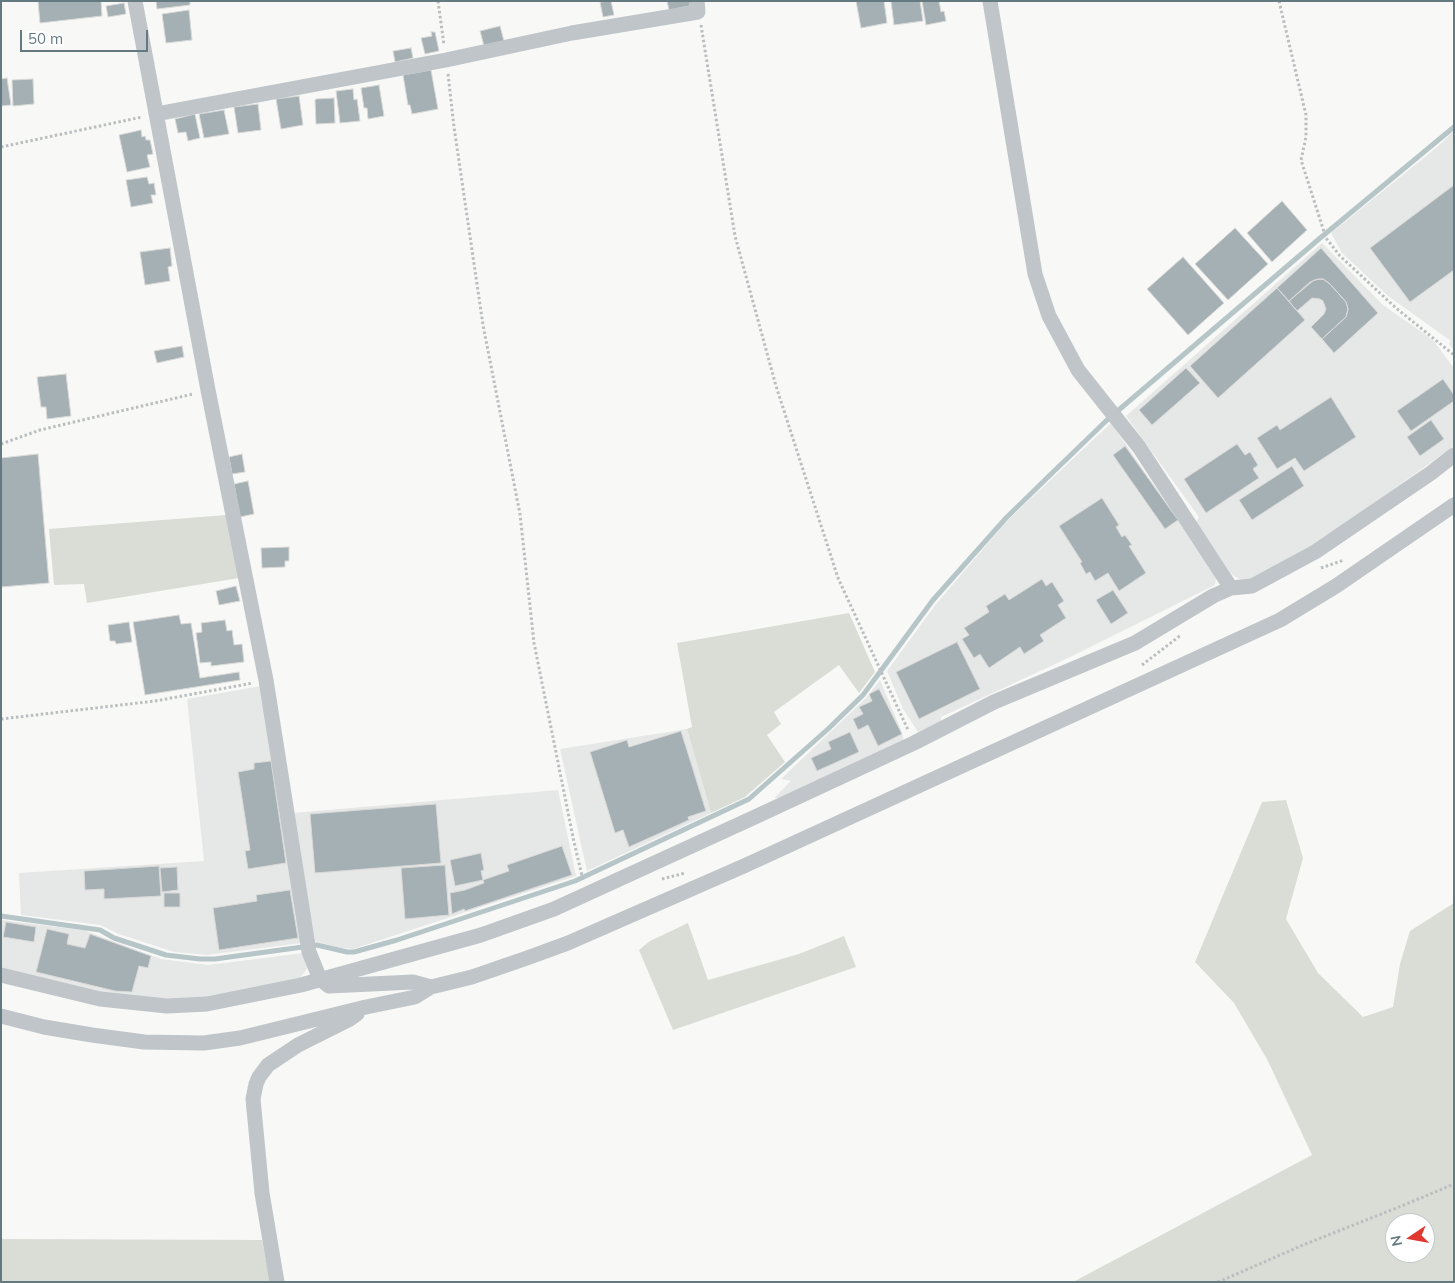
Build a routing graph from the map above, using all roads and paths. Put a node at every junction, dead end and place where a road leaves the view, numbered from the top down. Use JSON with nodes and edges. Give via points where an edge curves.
{"nodes":[{"id":1,"x":135,"y":1,"type":"edge"},
{"id":2,"x":438,"y":1,"type":"edge"},
{"id":3,"x":990,"y":1,"type":"edge"},
{"id":4,"x":1279,"y":1,"type":"edge"},
{"id":5,"x":698,"y":7,"type":"edge"},
{"id":6,"x":446,"y":60,"type":"junction"},
{"id":7,"x":156,"y":114,"type":"junction"},
{"id":8,"x":1,"y":147,"type":"edge"},
{"id":9,"x":1454,"y":354,"type":"edge"},
{"id":10,"x":208,"y":390,"type":"junction"},
{"id":11,"x":1,"y":444,"type":"edge"},
{"id":12,"x":1454,"y":455,"type":"edge"},
{"id":13,"x":1454,"y":505,"type":"edge"},
{"id":14,"x":1231,"y":588,"type":"junction"},
{"id":15,"x":1186,"y":632,"type":"dead end"},
{"id":16,"x":1141,"y":666,"type":"dead end"},
{"id":17,"x":266,"y":680,"type":"junction"},
{"id":18,"x":1,"y":719,"type":"edge"},
{"id":19,"x":914,"y":743,"type":"junction"},
{"id":20,"x":688,"y":872,"type":"dead end"},
{"id":21,"x":580,"y":873,"type":"dead end"},
{"id":22,"x":660,"y":879,"type":"dead end"},
{"id":23,"x":1,"y":975,"type":"edge"},
{"id":24,"x":320,"y":979,"type":"junction"},
{"id":25,"x":432,"y":987,"type":"junction"},
{"id":26,"x":366,"y":1007,"type":"junction"},
{"id":27,"x":1,"y":1016,"type":"edge"},
{"id":28,"x":1454,"y":1184,"type":"edge"},
{"id":29,"x":277,"y":1282,"type":"edge"},
{"id":30,"x":1218,"y":1282,"type":"edge"}],
"edges":[{"from":1,"to":7,"type":"street"},
{"from":2,"to":6,"type":"path"},
{"from":3,"to":14,"type":"street","via":[[1035,274],[1048,316],[1078,370],[1140,447]]},
{"from":4,"to":9,"type":"path","via":[[1306,115],[1301,160],[1326,238],[1340,256],[1396,308]]},
{"from":5,"to":6,"type":"street"},
{"from":5,"to":19,"type":"path","via":[[735,236],[776,386],[838,578]]},
{"from":6,"to":7,"type":"street"},
{"from":6,"to":21,"type":"path","via":[[483,326],[520,514],[534,643]]},
{"from":7,"to":8,"type":"path"},
{"from":7,"to":10,"type":"street"},
{"from":10,"to":11,"type":"path","via":[[40,430]]},
{"from":10,"to":17,"type":"street"},
{"from":12,"to":14,"type":"street","via":[[1315,552],[1252,586]]},
{"from":13,"to":25,"type":"street","via":[[1336,586],[1271,624],[618,921],[527,958]]},
{"from":14,"to":19,"type":"street","via":[[1135,643],[994,702]]},
{"from":15,"to":16,"type":"path"},
{"from":17,"to":18,"type":"path","via":[[156,701]]},
{"from":17,"to":24,"type":"street","via":[[308,946]]},
{"from":19,"to":24,"type":"street","via":[[554,909],[481,935]]},
{"from":20,"to":22,"type":"path"},
{"from":23,"to":24,"type":"street","via":[[100,998],[167,1006],[207,1004]]},
{"from":24,"to":25,"type":"street","via":[[329,986],[413,982]]},
{"from":25,"to":26,"type":"street","via":[[416,997]]},
{"from":26,"to":27,"type":"street","via":[[231,1040],[188,1044],[92,1035]]},
{"from":26,"to":29,"type":"street","via":[[268,1065],[256,1084],[253,1099],[262,1194]]},
{"from":28,"to":30,"type":"path"}]}
